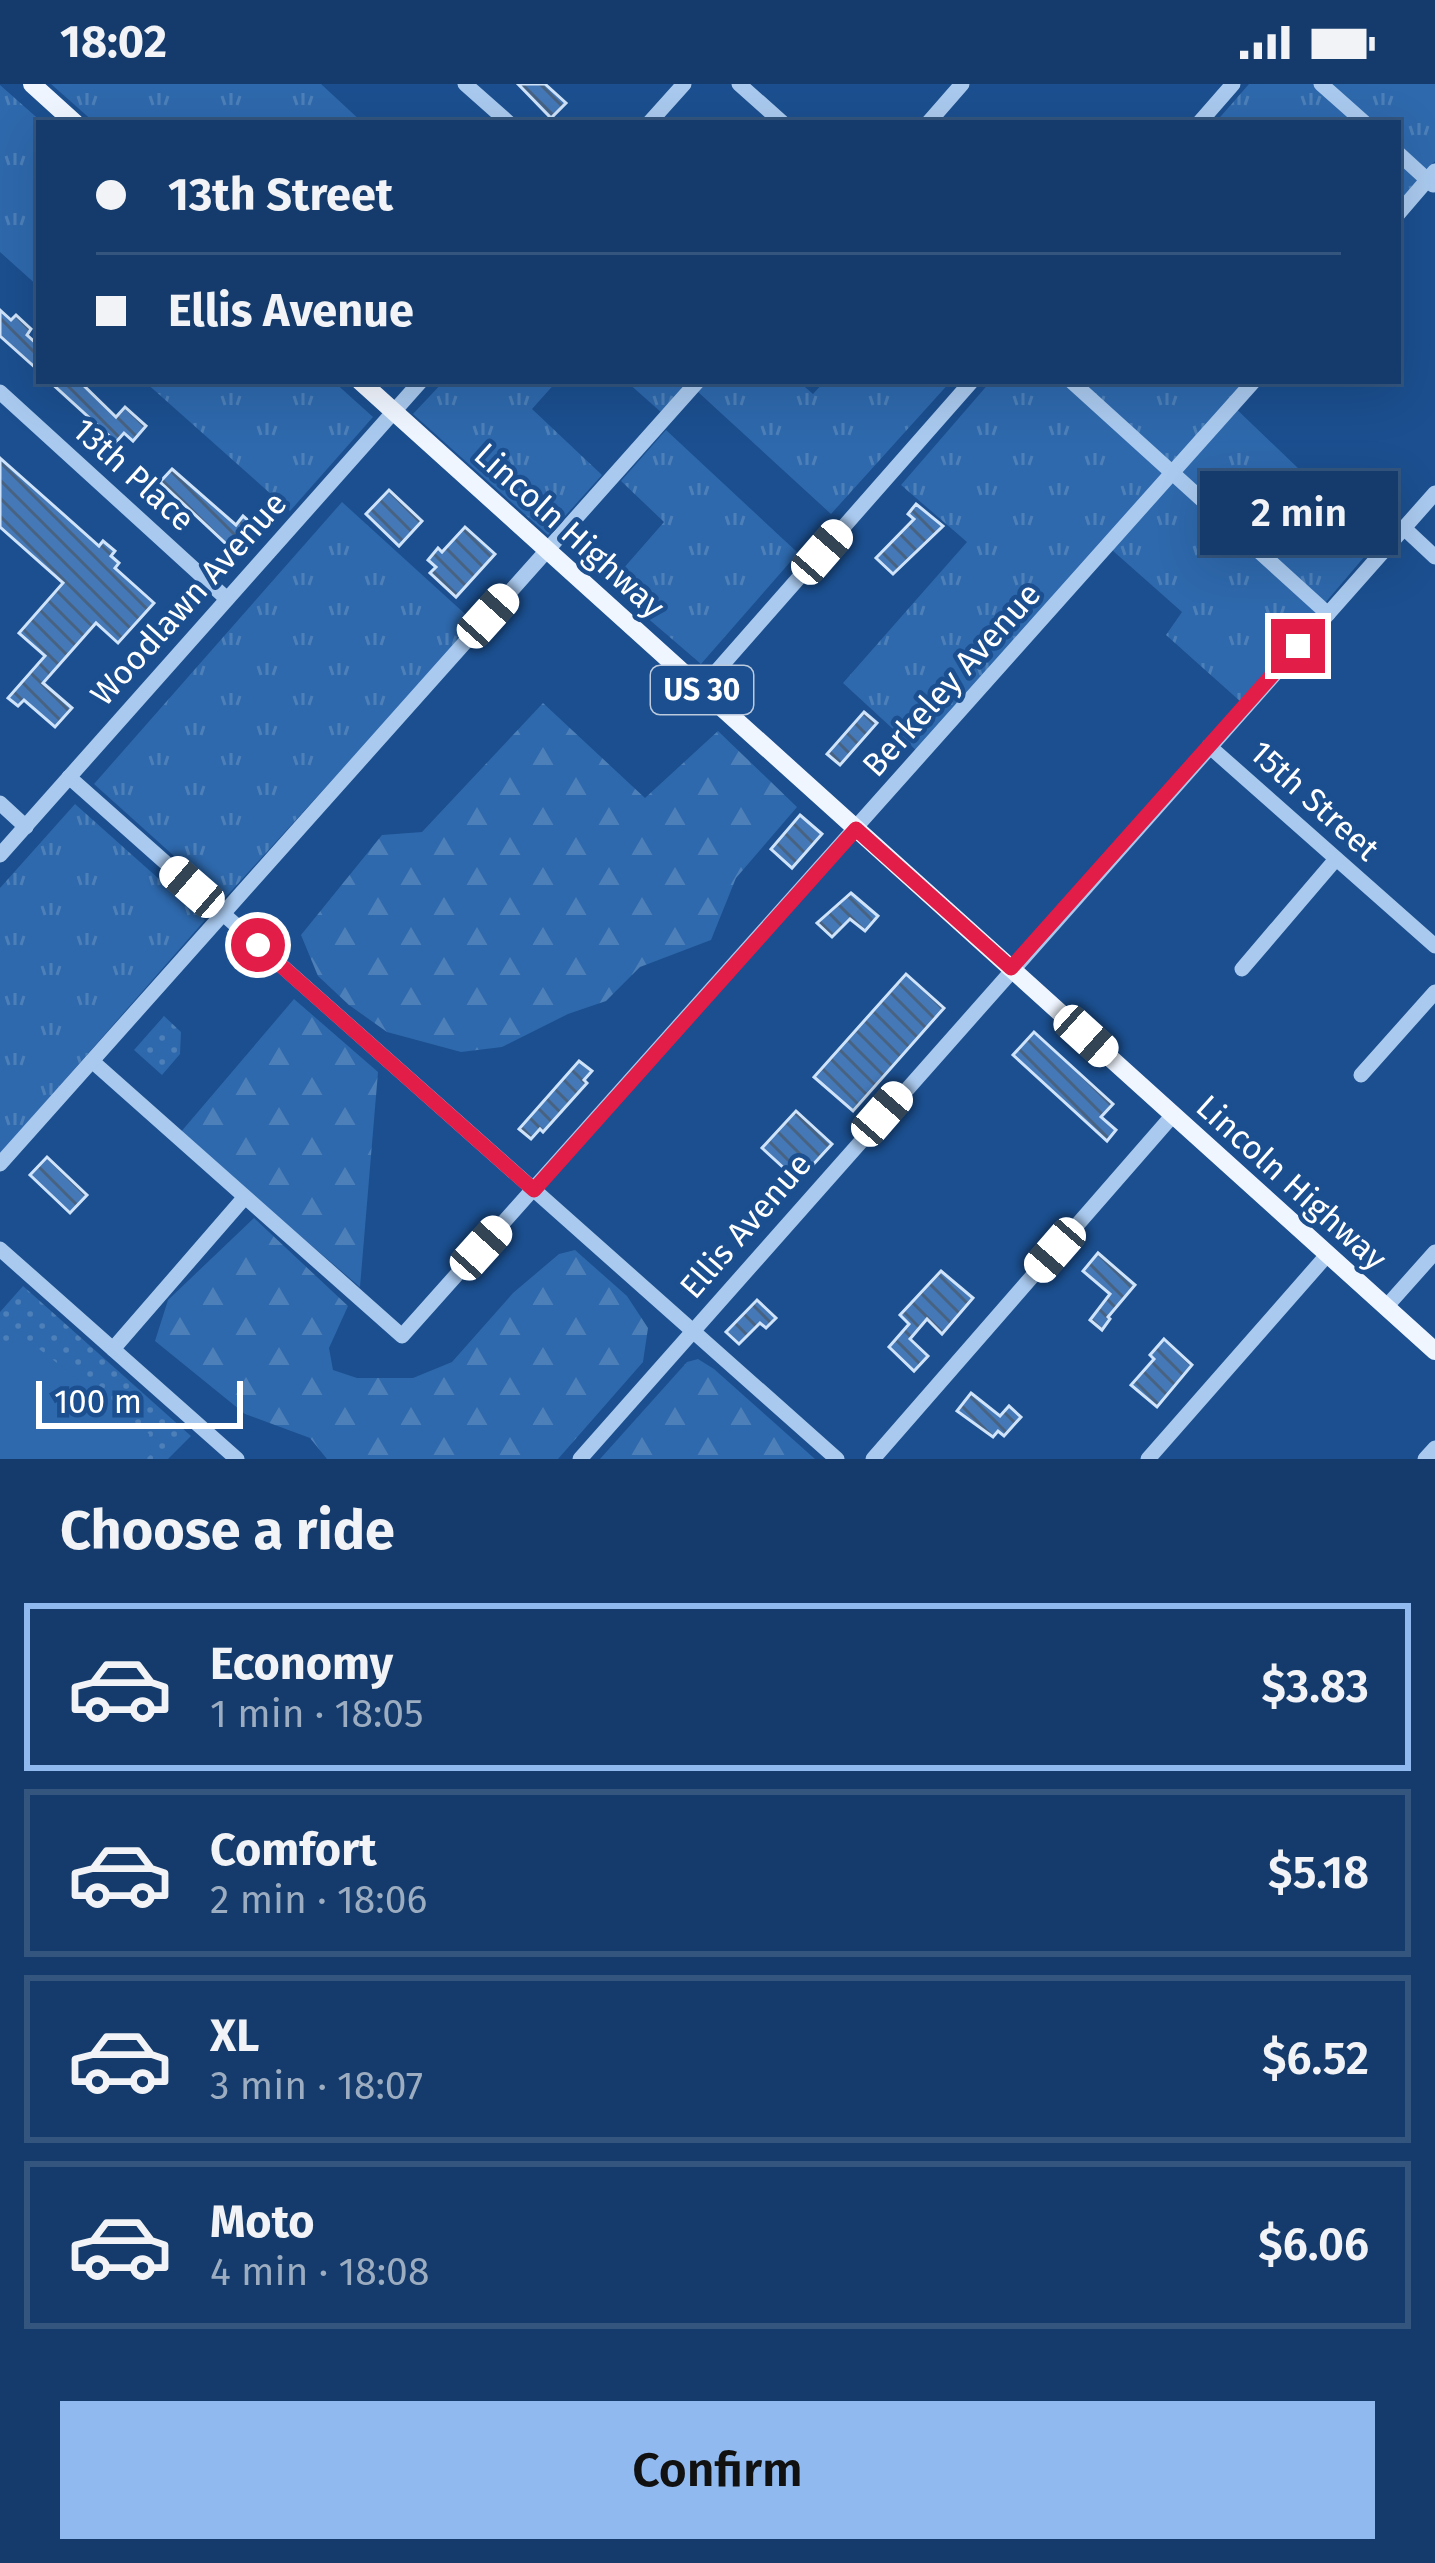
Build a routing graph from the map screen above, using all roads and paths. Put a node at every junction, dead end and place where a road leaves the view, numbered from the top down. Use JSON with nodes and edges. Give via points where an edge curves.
{"nodes":[{"id":1,"x":32,"y":84,"type":"edge"},
{"id":2,"x":465,"y":84,"type":"edge"},
{"id":3,"x":684,"y":84,"type":"edge"},
{"id":4,"x":740,"y":84,"type":"edge"},
{"id":5,"x":962,"y":84,"type":"edge"},
{"id":6,"x":1233,"y":84,"type":"edge"},
{"id":7,"x":1321,"y":84,"type":"edge"},
{"id":8,"x":72,"y":120,"type":"edge"},
{"id":9,"x":506,"y":120,"type":"edge"},
{"id":10,"x":652,"y":120,"type":"edge"},
{"id":11,"x":780,"y":120,"type":"edge"},
{"id":12,"x":931,"y":120,"type":"edge"},
{"id":13,"x":1202,"y":120,"type":"edge"},
{"id":14,"x":1361,"y":120,"type":"edge"},
{"id":15,"x":1401,"y":155,"type":"edge"},
{"id":16,"x":1432,"y":179,"type":"edge"},
{"id":17,"x":1401,"y":211,"type":"edge"},
{"id":18,"x":363,"y":384,"type":"edge"},
{"id":19,"x":418,"y":384,"type":"edge"},
{"id":20,"x":695,"y":384,"type":"edge"},
{"id":21,"x":969,"y":384,"type":"edge"},
{"id":22,"x":1074,"y":384,"type":"edge"},
{"id":23,"x":1251,"y":384,"type":"edge"},
{"id":24,"x":0,"y":392,"type":"edge"},
{"id":25,"x":394,"y":411,"type":"junction"},
{"id":26,"x":1174,"y":474,"type":"junction"},
{"id":27,"x":1435,"y":494,"type":"edge"},
{"id":28,"x":1404,"y":528,"type":"junction"},
{"id":29,"x":548,"y":550,"type":"junction"},
{"id":30,"x":1435,"y":557,"type":"edge"},
{"id":31,"x":227,"y":599,"type":"junction"},
{"id":32,"x":1328,"y":614,"type":"junction"},
{"id":33,"x":701,"y":689,"type":"junction"},
{"id":34,"x":1210,"y":746,"type":"junction"},
{"id":35,"x":69,"y":777,"type":"junction"},
{"id":36,"x":0,"y":803,"type":"edge"},
{"id":37,"x":26,"y":826,"type":"junction"},
{"id":38,"x":856,"y":829,"type":"junction"},
{"id":39,"x":0,"y":855,"type":"edge"},
{"id":40,"x":1336,"y":859,"type":"junction"},
{"id":41,"x":223,"y":914,"type":"junction"},
{"id":42,"x":1435,"y":946,"type":"edge"},
{"id":43,"x":1011,"y":968,"type":"junction"},
{"id":44,"x":1242,"y":969,"type":"dead end"},
{"id":45,"x":1435,"y":992,"type":"edge"},
{"id":46,"x":92,"y":1061,"type":"junction"},
{"id":47,"x":1361,"y":1075,"type":"dead end"},
{"id":48,"x":1173,"y":1115,"type":"junction"},
{"id":49,"x":0,"y":1165,"type":"edge"},
{"id":50,"x":534,"y":1190,"type":"junction"},
{"id":51,"x":244,"y":1198,"type":"junction"},
{"id":52,"x":0,"y":1249,"type":"edge"},
{"id":53,"x":1435,"y":1252,"type":"edge"},
{"id":54,"x":1328,"y":1254,"type":"junction"},
{"id":55,"x":1386,"y":1307,"type":"junction"},
{"id":56,"x":692,"y":1331,"type":"junction"},
{"id":57,"x":113,"y":1349,"type":"junction"},
{"id":58,"x":1435,"y":1351,"type":"edge"},
{"id":59,"x":1435,"y":1448,"type":"edge"},
{"id":60,"x":237,"y":1459,"type":"edge"},
{"id":61,"x":580,"y":1459,"type":"edge"},
{"id":62,"x":836,"y":1459,"type":"edge"},
{"id":63,"x":873,"y":1459,"type":"edge"},
{"id":64,"x":1148,"y":1459,"type":"edge"},
{"id":65,"x":1425,"y":1459,"type":"edge"}],
"edges":[{"from":1,"to":8,"type":"main road"},
{"from":2,"to":9,"type":"street"},
{"from":3,"to":10,"type":"street"},
{"from":4,"to":11,"type":"street"},
{"from":5,"to":12,"type":"street"},
{"from":6,"to":13,"type":"street"},
{"from":7,"to":14,"type":"street"},
{"from":15,"to":16,"type":"street"},
{"from":16,"to":17,"type":"street"},
{"from":18,"to":25,"type":"main road","name":"Lincoln Highway","number":"US 30"},
{"from":19,"to":25,"type":"street","name":"Woodlawn Avenue"},
{"from":20,"to":29,"type":"street"},
{"from":21,"to":33,"type":"street"},
{"from":22,"to":26,"type":"street"},
{"from":23,"to":26,"type":"street","name":"Berkeley Avenue"},
{"from":24,"to":31,"type":"street","name":"13th Place"},
{"from":25,"to":29,"type":"main road","name":"Lincoln Highway","number":"US 30"},
{"from":25,"to":31,"type":"street","name":"Woodlawn Avenue"},
{"from":26,"to":32,"type":"street"},
{"from":26,"to":38,"type":"street","name":"Berkeley Avenue"},
{"from":27,"to":28,"type":"street","name":"Ellis Avenue"},
{"from":28,"to":30,"type":"street"},
{"from":28,"to":32,"type":"street","name":"Ellis Avenue"},
{"from":29,"to":33,"type":"main road","name":"Lincoln Highway","number":"US 30"},
{"from":29,"to":41,"type":"street"},
{"from":31,"to":35,"type":"street","name":"Woodlawn Avenue"},
{"from":32,"to":34,"type":"street","name":"Ellis Avenue"},
{"from":33,"to":38,"type":"main road","name":"Lincoln Highway","number":"US 30"},
{"from":34,"to":40,"type":"street","name":"15th Street"},
{"from":34,"to":43,"type":"street","name":"Ellis Avenue"},
{"from":35,"to":37,"type":"street","name":"Woodlawn Avenue"},
{"from":35,"to":41,"type":"street"},
{"from":36,"to":37,"type":"street"},
{"from":37,"to":39,"type":"street","name":"Woodlawn Avenue"},
{"from":38,"to":43,"type":"main road","name":"Lincoln Highway","number":"US 30"},
{"from":38,"to":50,"type":"street","name":"Berkeley Avenue"},
{"from":40,"to":42,"type":"street","name":"15th Street"},
{"from":40,"to":44,"type":"street"},
{"from":41,"to":46,"type":"street"},
{"from":41,"to":50,"type":"street"},
{"from":43,"to":48,"type":"main road","name":"Lincoln Highway","number":"US 30"},
{"from":43,"to":56,"type":"street","name":"Ellis Avenue"},
{"from":45,"to":47,"type":"street"},
{"from":46,"to":49,"type":"street"},
{"from":46,"to":51,"type":"street"},
{"from":48,"to":54,"type":"main road","name":"Lincoln Highway","number":"US 30"},
{"from":48,"to":63,"type":"street"},
{"from":50,"to":51,"type":"street","name":"Berkeley Avenue","via":[[402,1336]]},
{"from":50,"to":56,"type":"street"},
{"from":51,"to":57,"type":"street"},
{"from":52,"to":57,"type":"street"},
{"from":53,"to":55,"type":"street"},
{"from":54,"to":55,"type":"main road","name":"Lincoln Highway","number":"US 30"},
{"from":54,"to":64,"type":"street"},
{"from":55,"to":58,"type":"main road","name":"Lincoln Highway","number":"US 30"},
{"from":56,"to":61,"type":"street","name":"Ellis Avenue"},
{"from":56,"to":62,"type":"street"},
{"from":57,"to":60,"type":"street"},
{"from":59,"to":65,"type":"street"}]}
